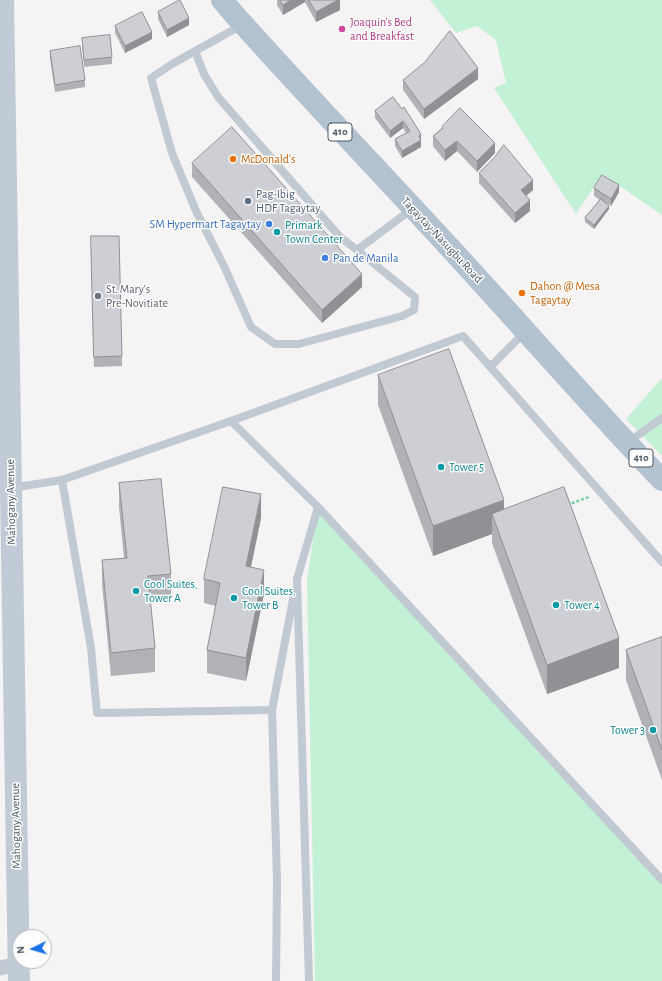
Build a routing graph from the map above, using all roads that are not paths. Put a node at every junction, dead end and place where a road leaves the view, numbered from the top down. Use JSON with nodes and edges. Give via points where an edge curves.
{"nodes":[{"id":1,"x":3,"y":0,"type":"edge"},
{"id":2,"x":222,"y":0,"type":"edge"},
{"id":3,"x":243,"y":24,"type":"junction"},
{"id":4,"x":196,"y":51,"type":"junction"},
{"id":5,"x":3,"y":165,"type":"edge"},
{"id":6,"x":412,"y":209,"type":"junction"},
{"id":7,"x":357,"y":250,"type":"junction"},
{"id":8,"x":526,"y":332,"type":"junction"},
{"id":9,"x":490,"y":367,"type":"junction"},
{"id":10,"x":662,"y":418,"type":"edge"},
{"id":11,"x":231,"y":422,"type":"junction"},
{"id":12,"x":626,"y":443,"type":"junction"},
{"id":13,"x":62,"y":480,"type":"junction"},
{"id":14,"x":662,"y":480,"type":"edge"},
{"id":15,"x":11,"y":488,"type":"junction"},
{"id":16,"x":318,"y":507,"type":"junction"},
{"id":17,"x":662,"y":562,"type":"edge"},
{"id":18,"x":297,"y":579,"type":"junction"},
{"id":19,"x":272,"y":710,"type":"junction"},
{"id":20,"x":662,"y":880,"type":"edge"},
{"id":21,"x":12,"y":971,"type":"edge"},
{"id":22,"x":276,"y":981,"type":"edge"},
{"id":23,"x":309,"y":981,"type":"edge"}],
"edges":[{"from":1,"to":5,"type":"main road","name":"Mahogany Avenue"},
{"from":2,"to":3,"type":"main road","name":"Tagaytay-Nasugbu Road","number":"410"},
{"from":3,"to":4,"type":"lane"},
{"from":3,"to":6,"type":"main road","name":"Tagaytay-Nasugbu Road","number":"410"},
{"from":4,"to":7,"type":"lane","via":[[204,74],[218,97],[340,237]]},
{"from":4,"to":7,"type":"lane","via":[[151,78],[172,153],[196,211],[251,327],[275,344],[299,344],[402,316],[414,310],[415,297]]},
{"from":5,"to":15,"type":"main road","name":"Mahogany Avenue"},
{"from":6,"to":7,"type":"lane"},
{"from":6,"to":8,"type":"main road","name":"Tagaytay-Nasugbu Road","number":"410"},
{"from":8,"to":9,"type":"lane"},
{"from":8,"to":12,"type":"main road","name":"Tagaytay-Nasugbu Road","number":"410"},
{"from":9,"to":11,"type":"lane","via":[[463,336]]},
{"from":9,"to":17,"type":"lane"},
{"from":10,"to":12,"type":"lane"},
{"from":11,"to":13,"type":"lane"},
{"from":11,"to":16,"type":"lane"},
{"from":12,"to":14,"type":"main road","name":"Tagaytay-Nasugbu Road","number":"410"},
{"from":13,"to":15,"type":"lane"},
{"from":13,"to":19,"type":"lane","via":[[91,648],[97,713]]},
{"from":15,"to":21,"type":"main road","name":"Mahogany Avenue"},
{"from":16,"to":18,"type":"lane"},
{"from":16,"to":20,"type":"lane"},
{"from":18,"to":19,"type":"lane"},
{"from":18,"to":23,"type":"lane"},
{"from":19,"to":22,"type":"lane","via":[[277,880]]}]}
